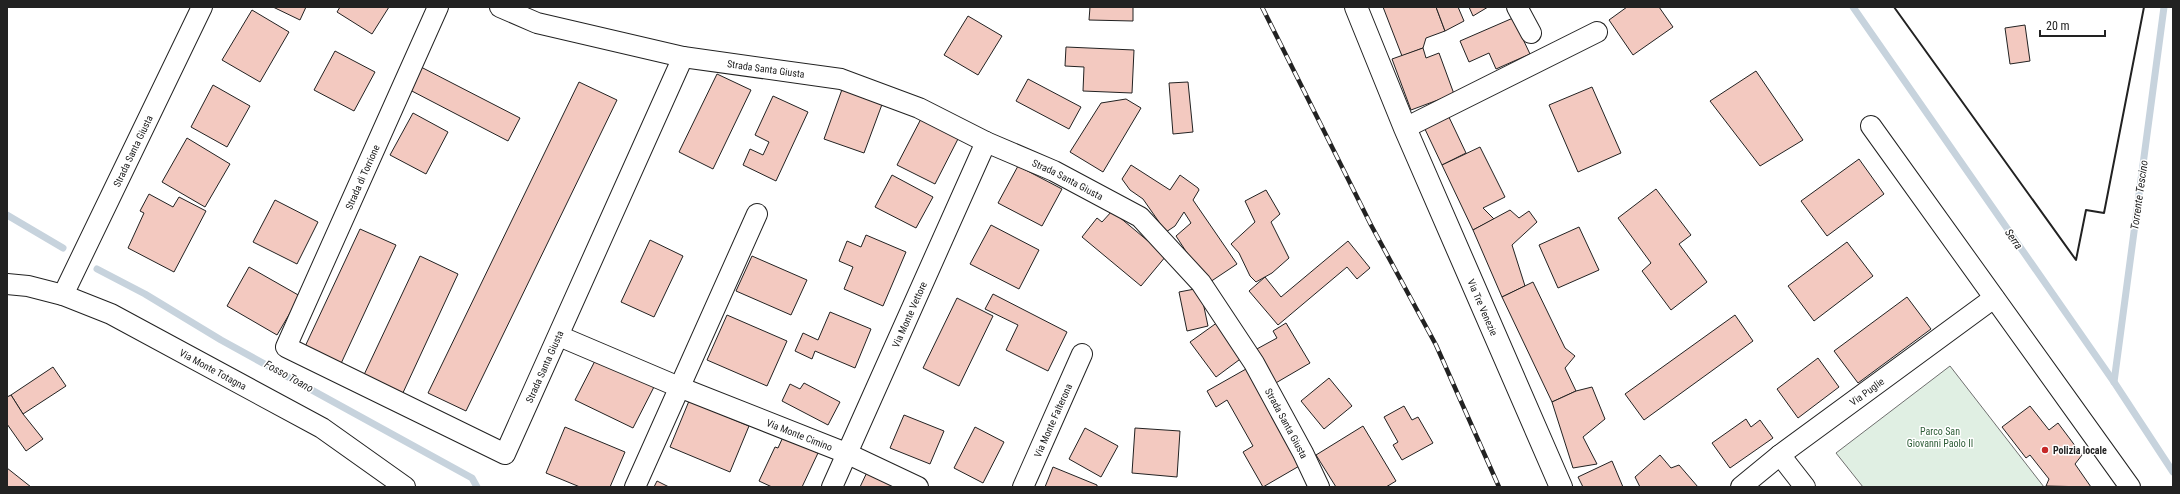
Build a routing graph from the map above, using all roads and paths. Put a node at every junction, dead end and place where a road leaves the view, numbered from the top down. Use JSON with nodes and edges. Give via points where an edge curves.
{"nodes":[{"id":1,"x":202,"y":7,"type":"edge"},
{"id":2,"x":438,"y":7,"type":"edge"},
{"id":3,"x":500,"y":7,"type":"edge"},
{"id":4,"x":1517,"y":7,"type":"edge"},
{"id":5,"x":1359,"y":8,"type":"edge"},
{"id":6,"x":1598,"y":32,"type":"dead end"},
{"id":7,"x":1531,"y":33,"type":"dead end"},
{"id":8,"x":683,"y":57,"type":"junction"},
{"id":9,"x":1871,"y":126,"type":"dead end"},
{"id":10,"x":1405,"y":128,"type":"junction"},
{"id":11,"x":986,"y":142,"type":"junction"},
{"id":12,"x":757,"y":214,"type":"dead end"},
{"id":13,"x":7,"y":284,"type":"edge"},
{"id":14,"x":63,"y":294,"type":"junction"},
{"id":15,"x":1994,"y":298,"type":"junction"},
{"id":16,"x":558,"y":336,"type":"junction"},
{"id":17,"x":286,"y":347,"type":"joint"},
{"id":18,"x":1082,"y":354,"type":"dead end"},
{"id":19,"x":679,"y":388,"type":"junction"},
{"id":20,"x":846,"y":453,"type":"junction"},
{"id":21,"x":1780,"y":455,"type":"junction"},
{"id":22,"x":405,"y":487,"type":"edge"},
{"id":23,"x":635,"y":487,"type":"edge"},
{"id":24,"x":832,"y":487,"type":"edge"},
{"id":25,"x":918,"y":487,"type":"edge"},
{"id":26,"x":1023,"y":487,"type":"edge"},
{"id":27,"x":1319,"y":487,"type":"edge"},
{"id":28,"x":1561,"y":487,"type":"edge"},
{"id":29,"x":1741,"y":487,"type":"edge"},
{"id":30,"x":1805,"y":487,"type":"edge"},
{"id":31,"x":2130,"y":487,"type":"edge"}],
"edges":[{"from":1,"to":14,"type":"street","name":"Strada Santa Giusta"},
{"from":2,"to":17,"type":"street","name":"Strada di Torrione"},
{"from":3,"to":8,"type":"street","name":"Strada Santa Giusta","via":[[537,23]]},
{"from":4,"to":7,"type":"street"},
{"from":5,"to":10,"type":"main road","name":"Via Tre Venezie"},
{"from":6,"to":10,"type":"street"},
{"from":8,"to":11,"type":"street","name":"Strada Santa Giusta","via":[[841,79],[919,108]]},
{"from":8,"to":16,"type":"street","name":"Strada Santa Giusta"},
{"from":9,"to":15,"type":"street"},
{"from":10,"to":28,"type":"main road","name":"Via Tre Venezie"},
{"from":11,"to":20,"type":"street","name":"Via Monte Vettore"},
{"from":11,"to":27,"type":"street","name":"Strada Santa Giusta","via":[[1054,171],[1140,217],[1201,283],[1254,363]]},
{"from":12,"to":19,"type":"street"},
{"from":13,"to":14,"type":"street","name":"Via Monte Totagna"},
{"from":14,"to":22,"type":"street","name":"Via Monte Totagna","via":[[111,314],[322,428]]},
{"from":15,"to":21,"type":"street","name":"Via Puglie"},
{"from":15,"to":31,"type":"street"},
{"from":16,"to":17,"type":"street","name":"Strada Santa Giusta","via":[[505,454]]},
{"from":16,"to":19,"type":"street","name":"Via Monte Cimino"},
{"from":18,"to":26,"type":"street","name":"Via Monte Falterona"},
{"from":19,"to":20,"type":"street","name":"Via Monte Cimino"},
{"from":19,"to":23,"type":"street"},
{"from":20,"to":24,"type":"street","name":"Via Monte Vettore"},
{"from":20,"to":25,"type":"street","name":"Via Monte Cimino"},
{"from":21,"to":29,"type":"street","name":"Via Puglie"},
{"from":21,"to":30,"type":"street"}]}
